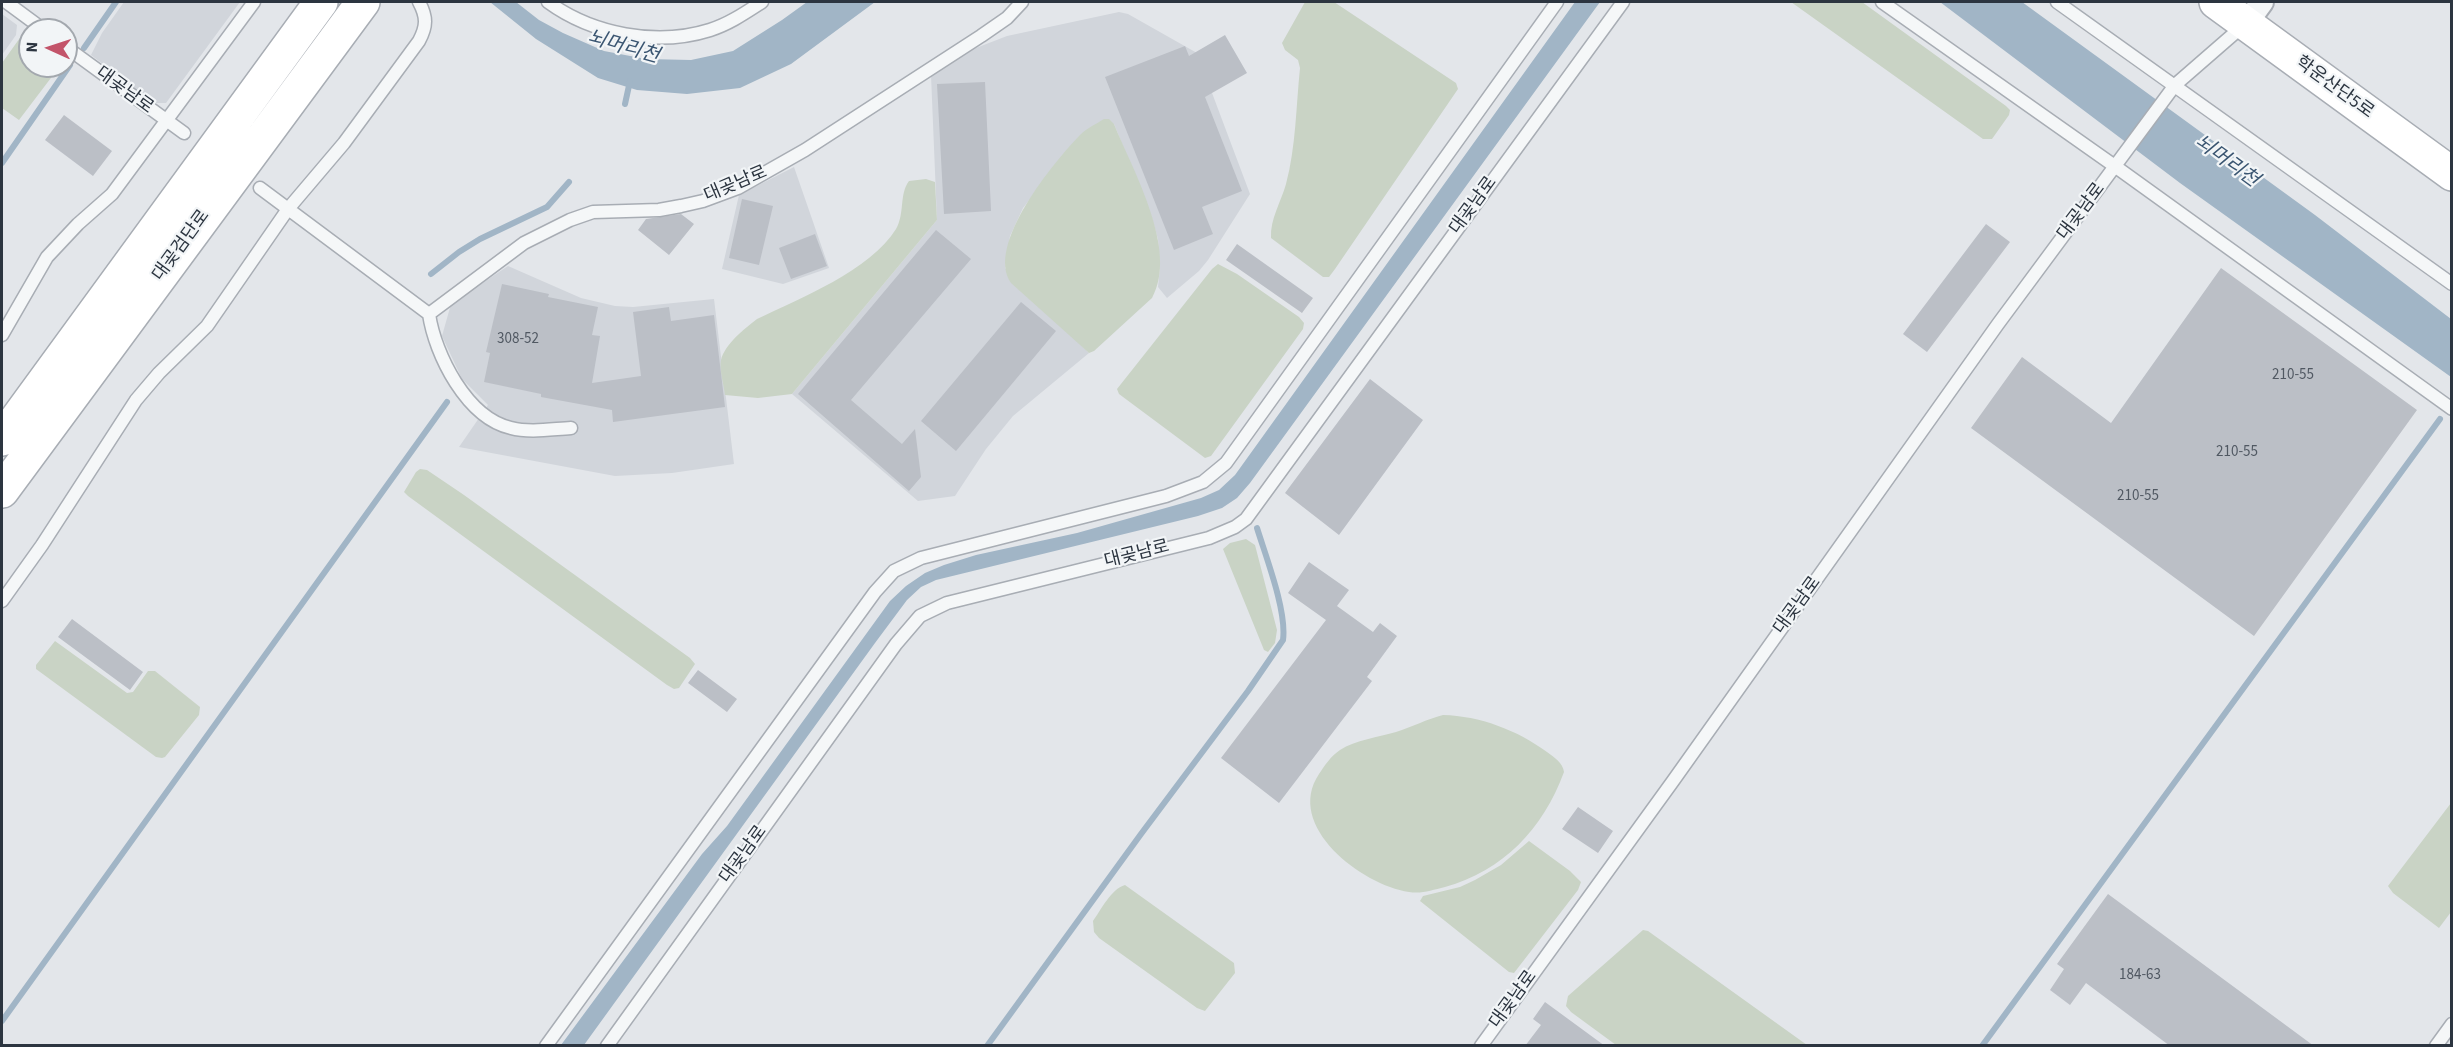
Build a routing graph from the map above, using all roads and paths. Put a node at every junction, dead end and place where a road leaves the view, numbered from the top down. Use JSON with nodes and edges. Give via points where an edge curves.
{"nodes":[{"id":1,"x":6,"y":2,"type":"edge"},
{"id":2,"x":254,"y":2,"type":"edge"},
{"id":3,"x":321,"y":2,"type":"edge"},
{"id":4,"x":363,"y":2,"type":"edge"},
{"id":5,"x":419,"y":2,"type":"edge"},
{"id":6,"x":548,"y":2,"type":"edge"},
{"id":7,"x":762,"y":2,"type":"edge"},
{"id":8,"x":1022,"y":2,"type":"edge"},
{"id":9,"x":1557,"y":2,"type":"edge"},
{"id":10,"x":1623,"y":2,"type":"edge"},
{"id":11,"x":1882,"y":2,"type":"edge"},
{"id":12,"x":2057,"y":2,"type":"edge"},
{"id":13,"x":2216,"y":2,"type":"edge"},
{"id":14,"x":2254,"y":13,"type":"edge"},
{"id":15,"x":28,"y":18,"type":"edge"},
{"id":16,"x":78,"y":56,"type":"edge"},
{"id":17,"x":2175,"y":85,"type":"junction"},
{"id":18,"x":167,"y":121,"type":"junction"},
{"id":19,"x":184,"y":133,"type":"dead end"},
{"id":20,"x":2116,"y":167,"type":"junction"},
{"id":21,"x":2451,"y":174,"type":"edge"},
{"id":22,"x":260,"y":188,"type":"dead end"},
{"id":23,"x":288,"y":209,"type":"junction"},
{"id":24,"x":2451,"y":284,"type":"edge"},
{"id":25,"x":429,"y":314,"type":"junction"},
{"id":26,"x":2,"y":335,"type":"edge"},
{"id":27,"x":2451,"y":409,"type":"edge"},
{"id":28,"x":571,"y":428,"type":"dead end"},
{"id":29,"x":2,"y":439,"type":"edge"},
{"id":30,"x":2,"y":491,"type":"edge"},
{"id":31,"x":2,"y":601,"type":"edge"},
{"id":32,"x":2451,"y":1024,"type":"edge"},
{"id":33,"x":546,"y":1046,"type":"edge"},
{"id":34,"x":607,"y":1046,"type":"edge"},
{"id":35,"x":1481,"y":1046,"type":"edge"},
{"id":36,"x":2436,"y":1046,"type":"edge"}],
"edges":[{"from":1,"to":15,"type":"lane"},
{"from":2,"to":18,"type":"lane"},
{"from":3,"to":29,"type":"main road","name":"대곶검단로"},
{"from":4,"to":30,"type":"main road","name":"대곶검단로"},
{"from":5,"to":23,"type":"lane","via":[[427,21],[419,41],[344,143]]},
{"from":6,"to":7,"type":"lane","via":[[588,25],[658,37],[708,31]]},
{"from":8,"to":25,"type":"lane","name":"대곶남로","via":[[981,36],[805,150],[738,188],[659,210],[593,212],[570,220],[524,243]]},
{"from":9,"to":33,"type":"lane","via":[[1226,463],[1203,482],[1166,496],[921,558],[894,572],[875,592]]},
{"from":10,"to":34,"type":"lane","name":"대곶남로","via":[[1246,519],[1209,538],[947,603],[920,616]]},
{"from":11,"to":20,"type":"lane"},
{"from":12,"to":17,"type":"lane"},
{"from":13,"to":14,"type":"main road","name":"학운산단5로"},
{"from":14,"to":17,"type":"lane","name":"대곶남로"},
{"from":14,"to":21,"type":"main road","name":"학운산단5로"},
{"from":16,"to":18,"type":"lane","name":"대곶남로"},
{"from":17,"to":20,"type":"lane","name":"대곶남로"},
{"from":17,"to":24,"type":"lane"},
{"from":18,"to":19,"type":"lane","name":"대곶남로"},
{"from":18,"to":26,"type":"lane","via":[[112,194],[47,257]]},
{"from":20,"to":27,"type":"lane"},
{"from":20,"to":35,"type":"lane","name":"대곶남로"},
{"from":22,"to":23,"type":"lane"},
{"from":23,"to":25,"type":"lane"},
{"from":23,"to":31,"type":"lane","via":[[207,326],[136,400]]},
{"from":25,"to":28,"type":"lane","via":[[442,361],[465,396],[489,417],[501,425],[522,430]]},
{"from":32,"to":36,"type":"lane"}]}
